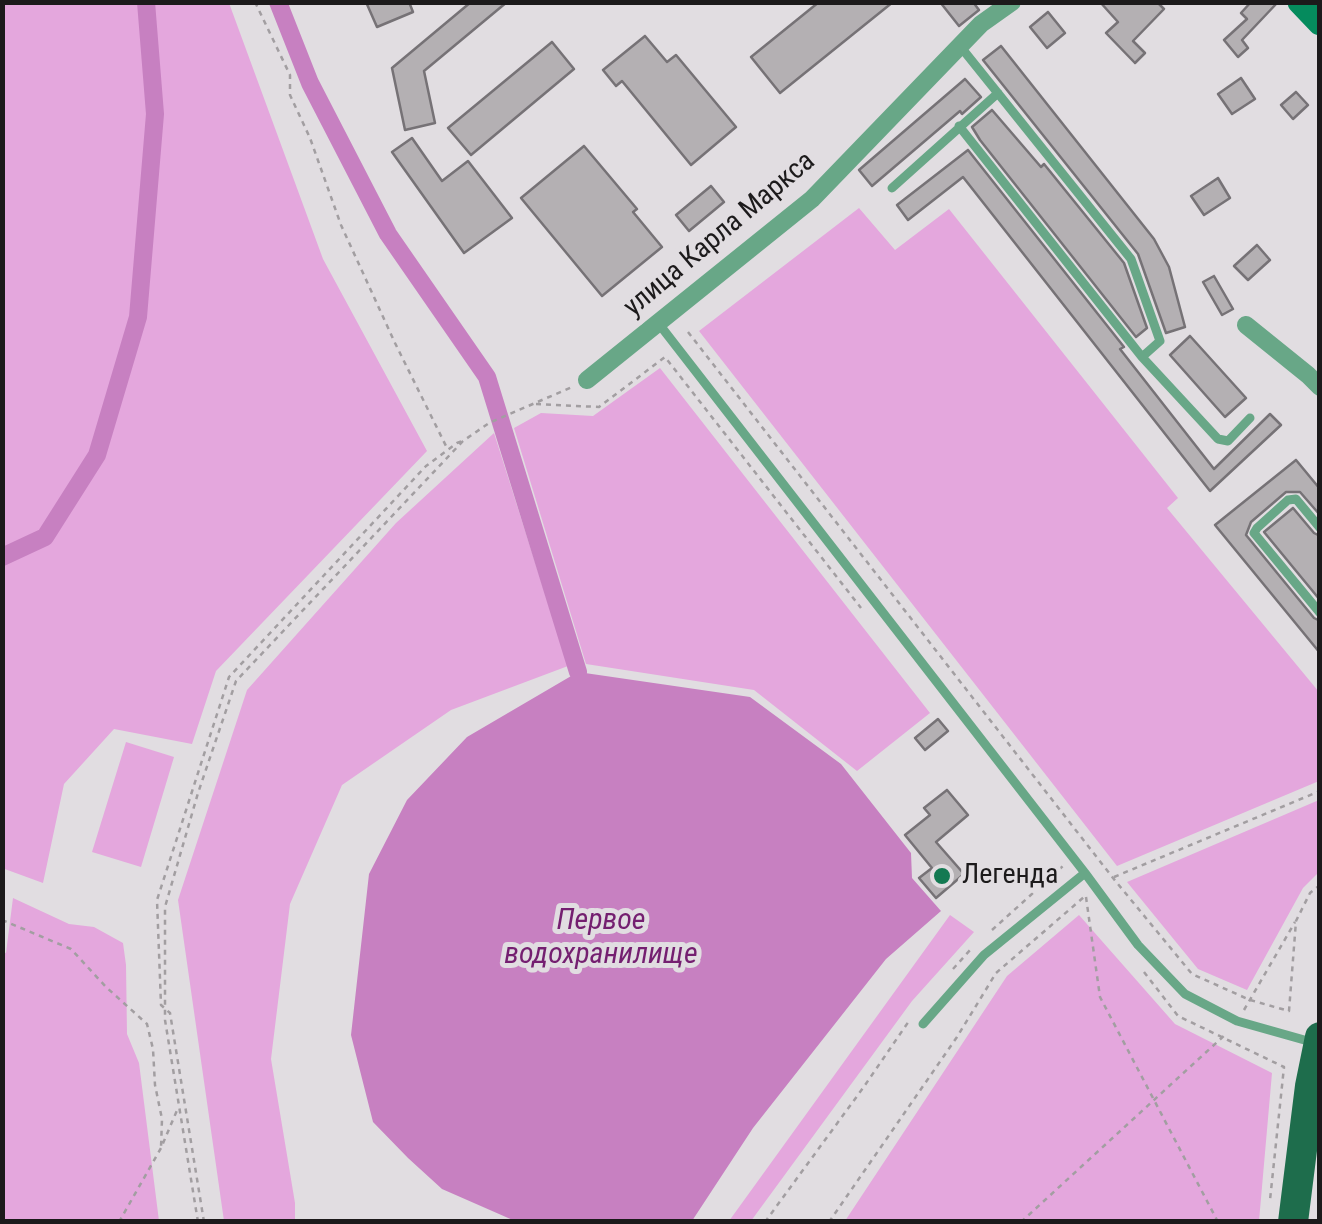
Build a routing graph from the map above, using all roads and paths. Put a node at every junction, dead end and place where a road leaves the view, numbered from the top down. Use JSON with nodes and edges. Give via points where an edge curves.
{"nodes":[{"id":1,"x":255,"y":2,"type":"edge"},
{"id":2,"x":1012,"y":2,"type":"edge"},
{"id":3,"x":1300,"y":2,"type":"edge"},
{"id":4,"x":1320,"y":24,"type":"edge"},
{"id":5,"x":960,"y":46,"type":"junction"},
{"id":6,"x":998,"y":93,"type":"junction"},
{"id":7,"x":959,"y":126,"type":"junction"},
{"id":8,"x":892,"y":188,"type":"dead end"},
{"id":9,"x":658,"y":324,"type":"junction"},
{"id":10,"x":1246,"y":325,"type":"dead end"},
{"id":11,"x":688,"y":332,"type":"dead end"},
{"id":12,"x":1142,"y":357,"type":"junction"},
{"id":13,"x":587,"y":380,"type":"joint"},
{"id":14,"x":1320,"y":388,"type":"edge"},
{"id":15,"x":536,"y":404,"type":"junction"},
{"id":16,"x":1250,"y":418,"type":"dead end"},
{"id":17,"x":463,"y":441,"type":"junction"},
{"id":18,"x":448,"y":450,"type":"junction"},
{"id":19,"x":1320,"y":528,"type":"edge"},
{"id":20,"x":1320,"y":613,"type":"edge"},
{"id":21,"x":870,"y":620,"type":"dead end"},
{"id":22,"x":1320,"y":791,"type":"edge"},
{"id":23,"x":1064,"y":867,"type":"dead end"},
{"id":24,"x":1085,"y":873,"type":"junction"},
{"id":25,"x":1113,"y":878,"type":"junction"},
{"id":26,"x":1320,"y":885,"type":"edge"},
{"id":27,"x":1086,"y":896,"type":"junction"},
{"id":28,"x":1097,"y":911,"type":"dead end"},
{"id":29,"x":2,"y":920,"type":"edge"},
{"id":30,"x":1296,"y":921,"type":"junction"},
{"id":31,"x":1143,"y":971,"type":"dead end"},
{"id":32,"x":946,"y":976,"type":"dead end"},
{"id":33,"x":1250,"y":1000,"type":"junction"},
{"id":34,"x":166,"y":1010,"type":"junction"},
{"id":35,"x":914,"y":1014,"type":"dead end"},
{"id":36,"x":1236,"y":1021,"type":"junction"},
{"id":37,"x":923,"y":1024,"type":"dead end"},
{"id":38,"x":1222,"y":1038,"type":"junction"},
{"id":39,"x":1318,"y":1040,"type":"edge"},
{"id":40,"x":1154,"y":1100,"type":"junction"},
{"id":41,"x":179,"y":1105,"type":"junction"},
{"id":42,"x":161,"y":1148,"type":"junction"},
{"id":43,"x":1291,"y":1214,"type":"edge"},
{"id":44,"x":119,"y":1222,"type":"edge"},
{"id":45,"x":198,"y":1222,"type":"edge"},
{"id":46,"x":204,"y":1222,"type":"edge"},
{"id":47,"x":765,"y":1222,"type":"edge"},
{"id":48,"x":829,"y":1222,"type":"edge"},
{"id":49,"x":1021,"y":1222,"type":"edge"},
{"id":50,"x":1218,"y":1222,"type":"edge"}],
"edges":[{"from":1,"to":18,"type":"path","via":[[290,75],[290,95],[342,225]]},
{"from":2,"to":5,"type":"street","name":"улица Карла Маркса"},
{"from":3,"to":4,"type":"main road"},
{"from":5,"to":6,"type":"lane"},
{"from":5,"to":9,"type":"street","name":"улица Карла Маркса","via":[[812,199]]},
{"from":6,"to":7,"type":"lane"},
{"from":6,"to":12,"type":"lane","via":[[1131,259],[1160,340]]},
{"from":7,"to":8,"type":"lane"},
{"from":7,"to":12,"type":"lane"},
{"from":9,"to":13,"type":"street","name":"улица Карла Маркса"},
{"from":9,"to":24,"type":"lane"},
{"from":10,"to":14,"type":"street"},
{"from":11,"to":25,"type":"path"},
{"from":12,"to":16,"type":"lane","via":[[1218,439],[1228,441]]},
{"from":13,"to":15,"type":"path"},
{"from":15,"to":17,"type":"path"},
{"from":15,"to":21,"type":"path","via":[[598,406],[665,357]]},
{"from":17,"to":18,"type":"path"},
{"from":17,"to":34,"type":"path","via":[[236,681],[165,908]]},
{"from":18,"to":34,"type":"path","via":[[229,677],[157,900],[160,1006]]},
{"from":19,"to":20,"type":"lane","via":[[1296,498],[1254,533]]},
{"from":22,"to":25,"type":"path"},
{"from":23,"to":32,"type":"path"},
{"from":24,"to":36,"type":"lane","via":[[1138,945],[1185,994]]},
{"from":24,"to":37,"type":"lane","via":[[984,954]]},
{"from":25,"to":33,"type":"path","via":[[1192,974]]},
{"from":26,"to":30,"type":"path"},
{"from":27,"to":28,"type":"path"},
{"from":27,"to":40,"type":"path","via":[[1100,996]]},
{"from":27,"to":48,"type":"path","via":[[996,973]]},
{"from":29,"to":42,"type":"path","via":[[70,949],[147,1024]]},
{"from":30,"to":33,"type":"path"},
{"from":30,"to":33,"type":"path","via":[[1289,1011]]},
{"from":31,"to":38,"type":"path","via":[[1178,1016]]},
{"from":33,"to":36,"type":"path"},
{"from":34,"to":41,"type":"path"},
{"from":34,"to":46,"type":"path"},
{"from":35,"to":47,"type":"path"},
{"from":36,"to":38,"type":"path"},
{"from":36,"to":39,"type":"lane"},
{"from":38,"to":40,"type":"path"},
{"from":38,"to":43,"type":"path","via":[[1284,1068]]},
{"from":39,"to":43,"type":"main road"},
{"from":40,"to":49,"type":"path"},
{"from":40,"to":50,"type":"path"},
{"from":41,"to":42,"type":"path"},
{"from":41,"to":45,"type":"path"},
{"from":42,"to":44,"type":"path"}]}
